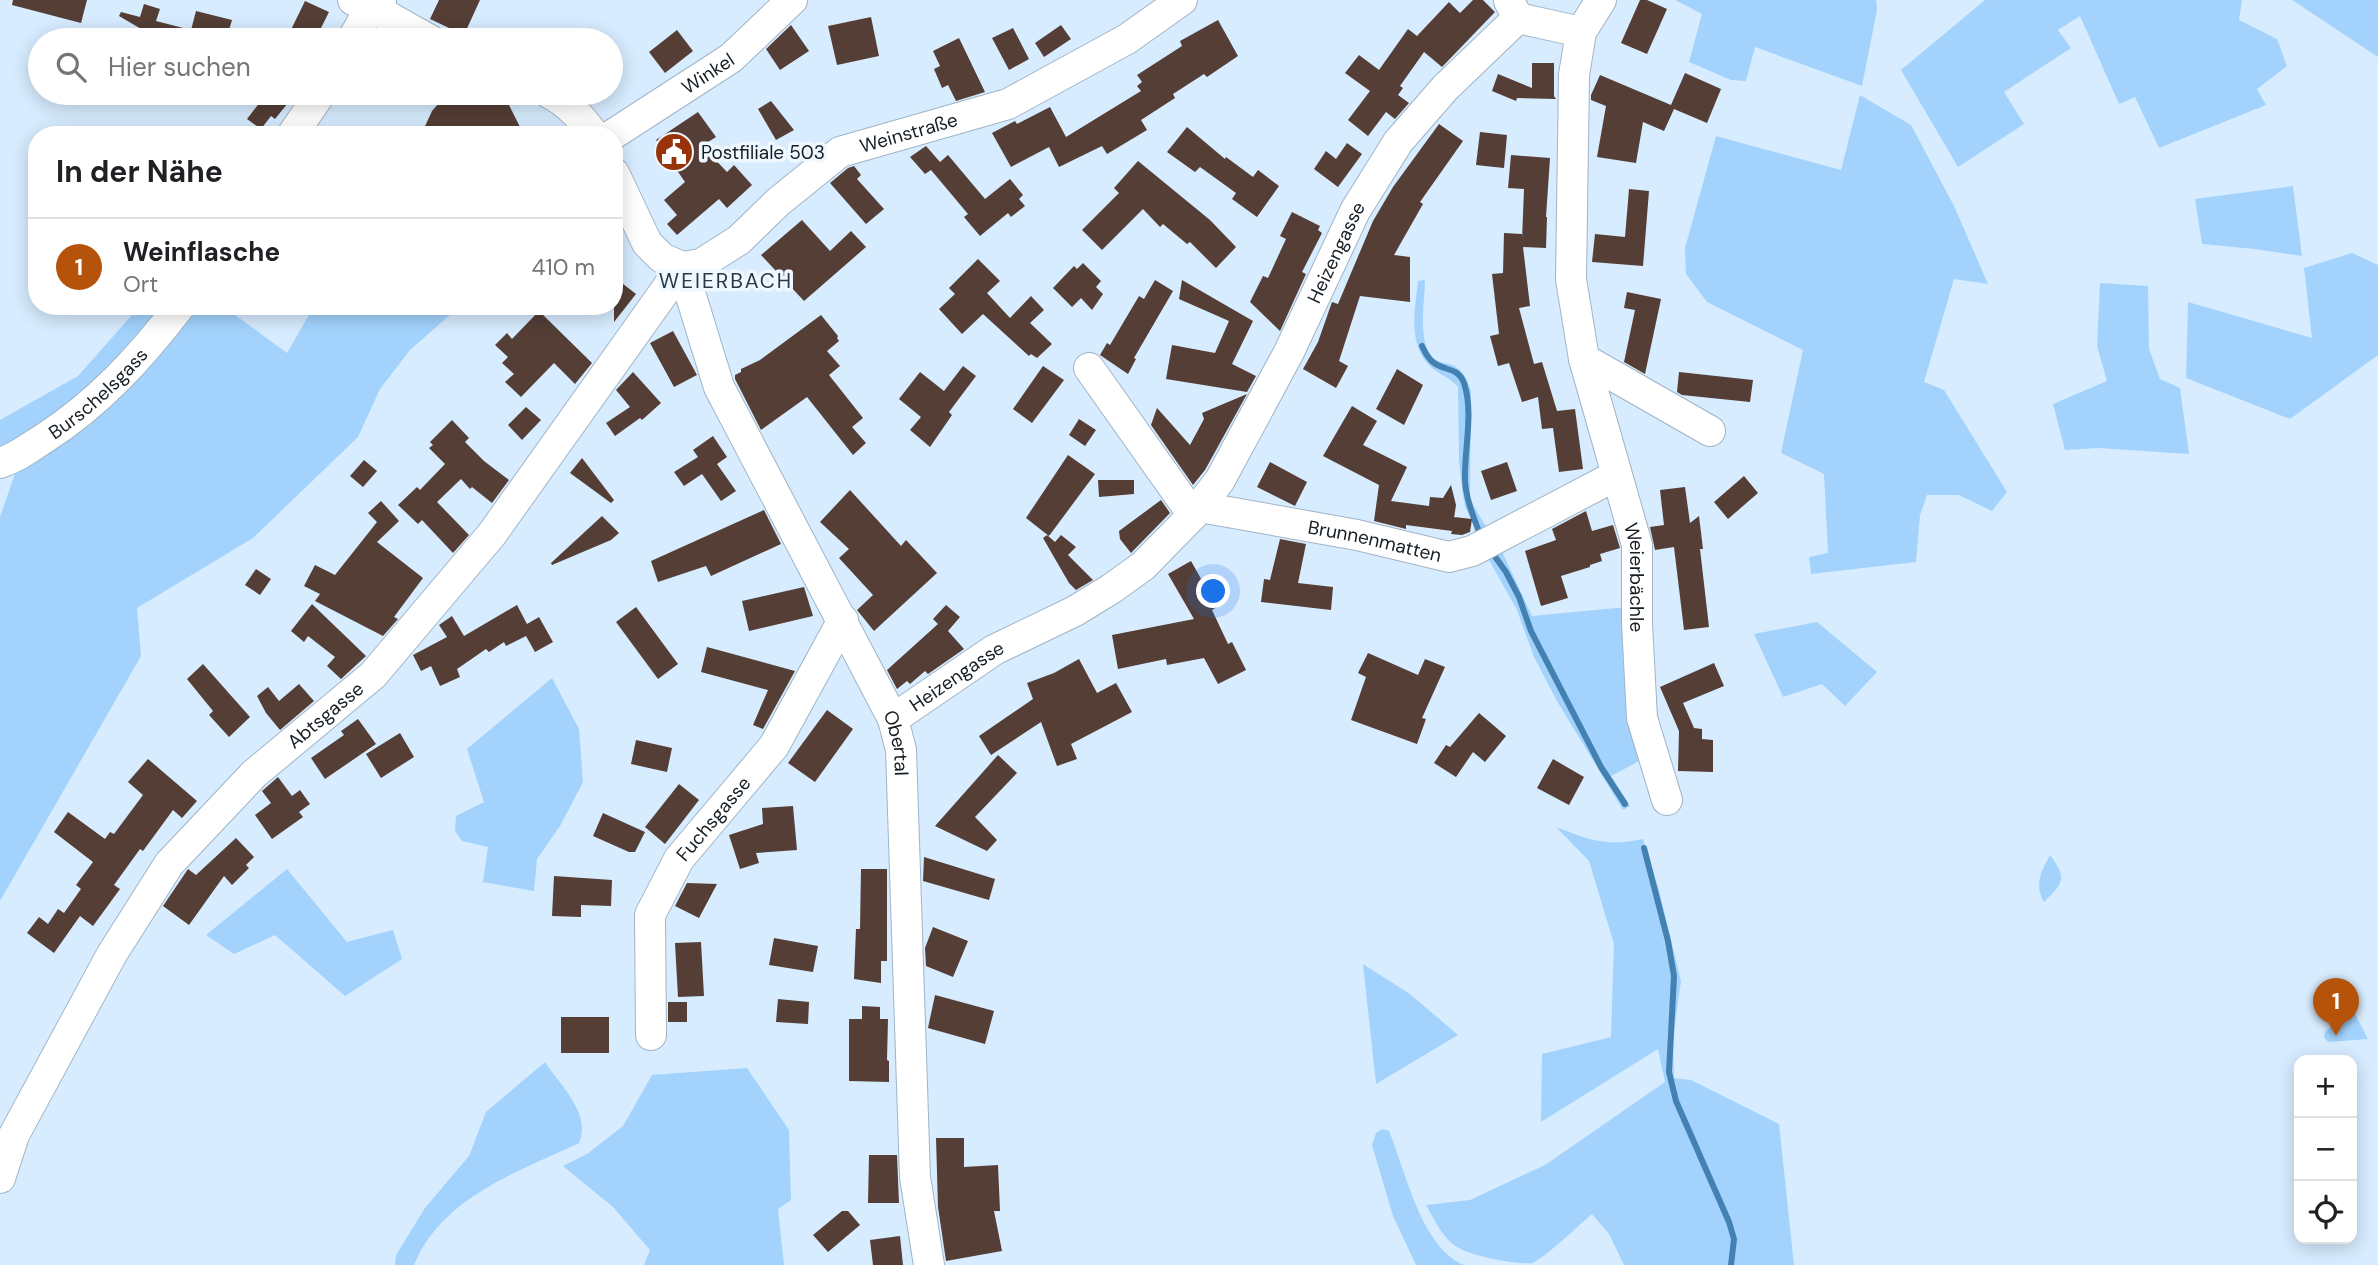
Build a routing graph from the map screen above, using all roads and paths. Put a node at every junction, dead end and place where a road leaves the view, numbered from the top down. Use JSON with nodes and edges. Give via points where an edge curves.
{"nodes":[{"id":1,"x":793,"y":0,"type":"edge"},
{"id":2,"x":1181,"y":0,"type":"edge"},
{"id":3,"x":1601,"y":0,"type":"edge"},
{"id":4,"x":369,"y":2,"type":"edge"},
{"id":5,"x":1513,"y":9,"type":"edge"},
{"id":6,"x":357,"y":28,"type":"edge"},
{"id":7,"x":411,"y":28,"type":"edge"},
{"id":8,"x":1581,"y":32,"type":"junction"},
{"id":9,"x":313,"y":105,"type":"edge"},
{"id":10,"x":567,"y":105,"type":"edge"},
{"id":11,"x":298,"y":126,"type":"edge"},
{"id":12,"x":588,"y":126,"type":"edge"},
{"id":13,"x":623,"y":128,"type":"edge"},
{"id":14,"x":623,"y":192,"type":"edge"},
{"id":15,"x":682,"y":267,"type":"junction"},
{"id":16,"x":173,"y":315,"type":"edge"},
{"id":17,"x":1584,"y":359,"type":"junction"},
{"id":18,"x":1089,"y":368,"type":"dead end"},
{"id":19,"x":1710,"y":431,"type":"dead end"},
{"id":20,"x":0,"y":463,"type":"edge"},
{"id":21,"x":1615,"y":476,"type":"junction"},
{"id":22,"x":1197,"y":511,"type":"junction"},
{"id":23,"x":843,"y":620,"type":"junction"},
{"id":24,"x":893,"y":719,"type":"junction"},
{"id":25,"x":1667,"y":800,"type":"dead end"},
{"id":26,"x":650,"y":1035,"type":"dead end"},
{"id":27,"x":0,"y":1178,"type":"edge"},
{"id":28,"x":929,"y":1265,"type":"edge"}],
"edges":[{"from":1,"to":13,"type":"street","name":"Winkel","via":[[731,58]]},
{"from":2,"to":15,"type":"street","name":"Weinstraße","via":[[1127,39],[1008,104],[840,152],[739,240],[701,264]]},
{"from":3,"to":8,"type":"street"},
{"from":4,"to":6,"type":"street"},
{"from":4,"to":7,"type":"street"},
{"from":5,"to":8,"type":"street"},
{"from":5,"to":22,"type":"street","name":"Heizengasse","via":[[1398,142],[1355,211],[1289,352],[1220,480]]},
{"from":8,"to":17,"type":"street","name":"Weierbächle","via":[[1574,75],[1571,279]]},
{"from":9,"to":11,"type":"street"},
{"from":10,"to":12,"type":"street"},
{"from":14,"to":15,"type":"street","via":[[648,243],[662,258]]},
{"from":15,"to":23,"type":"street","name":"Obertal","via":[[719,387]]},
{"from":15,"to":27,"type":"street","name":"Abtsgasse","via":[[492,534],[373,676],[254,774],[169,864],[112,954],[14,1135]]},
{"from":16,"to":20,"type":"street","name":"Burschelsgass","via":[[142,354],[90,404],[65,425]]},
{"from":17,"to":19,"type":"street"},
{"from":17,"to":21,"type":"street","name":"Weierbächle"},
{"from":18,"to":22,"type":"street"},
{"from":21,"to":22,"type":"street","name":"Brunnenmatten","via":[[1472,551],[1449,557],[1357,535]]},
{"from":21,"to":25,"type":"street","name":"Weierbächle","via":[[1637,545],[1642,719]]},
{"from":22,"to":24,"type":"street","name":"Heizengasse","via":[[1143,566],[1111,589],[994,650]]},
{"from":23,"to":24,"type":"street","name":"Obertal"},
{"from":23,"to":26,"type":"street","name":"Fuchsgasse","via":[[774,746],[679,859],[650,915]]},
{"from":24,"to":28,"type":"street","name":"Obertal","via":[[901,750],[915,1177]]}]}
